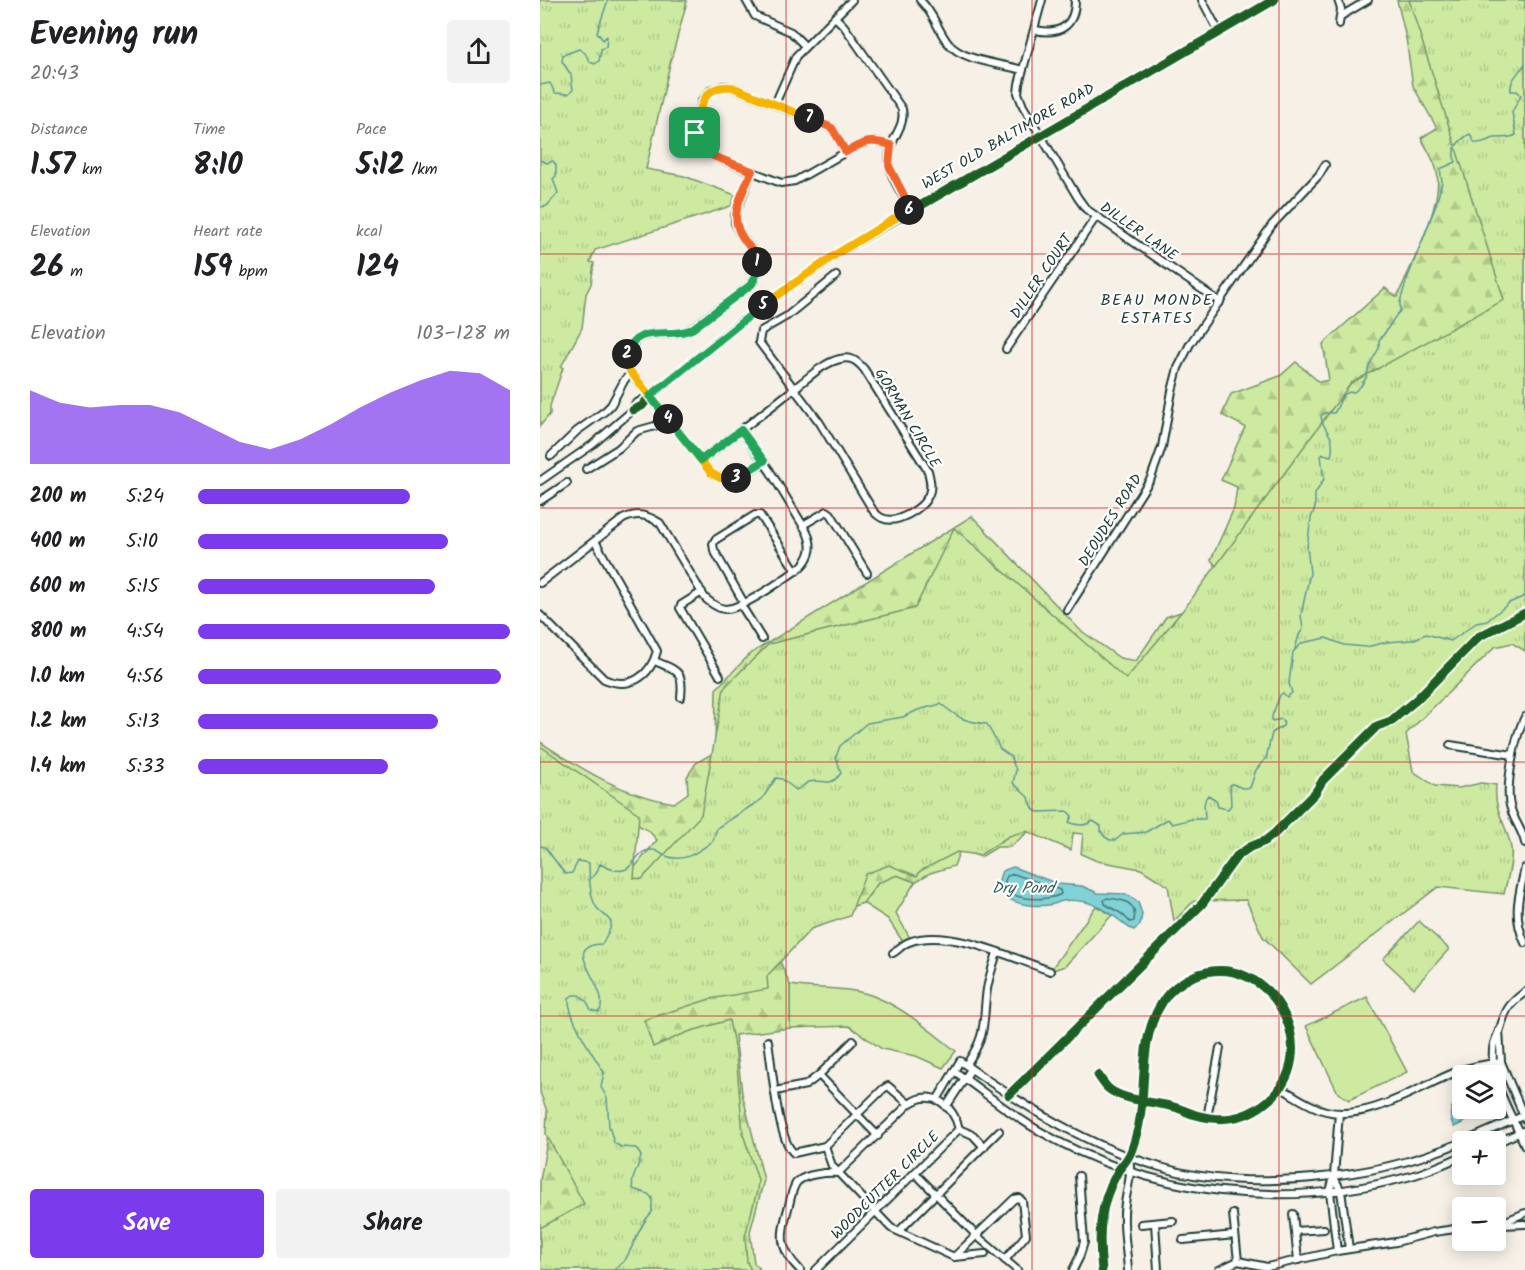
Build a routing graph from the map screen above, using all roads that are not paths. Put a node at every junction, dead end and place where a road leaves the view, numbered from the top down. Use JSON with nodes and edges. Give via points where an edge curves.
{"nodes":[{"id":1,"x":746,"y":0,"type":"edge"},
{"id":2,"x":852,"y":0,"type":"edge"},
{"id":3,"x":920,"y":0,"type":"edge"},
{"id":4,"x":1075,"y":0,"type":"edge"},
{"id":5,"x":1202,"y":0,"type":"edge"},
{"id":6,"x":1274,"y":0,"type":"edge"},
{"id":7,"x":1338,"y":0,"type":"edge"},
{"id":8,"x":1368,"y":0,"type":"edge"},
{"id":9,"x":1039,"y":1,"type":"edge"},
{"id":10,"x":1341,"y":16,"type":"junction"},
{"id":11,"x":835,"y":17,"type":"junction"},
{"id":12,"x":1339,"y":24,"type":"dead end"},
{"id":13,"x":1035,"y":30,"type":"junction"},
{"id":14,"x":1219,"y":32,"type":"junction"},
{"id":15,"x":804,"y":46,"type":"junction"},
{"id":16,"x":1023,"y":69,"type":"junction"},
{"id":17,"x":775,"y":104,"type":"junction"},
{"id":18,"x":1040,"y":135,"type":"junction"},
{"id":19,"x":891,"y":145,"type":"junction"},
{"id":20,"x":846,"y":152,"type":"junction"},
{"id":21,"x":1325,"y":165,"type":"dead end"},
{"id":22,"x":752,"y":171,"type":"junction"},
{"id":23,"x":911,"y":209,"type":"junction"},
{"id":24,"x":1096,"y":217,"type":"junction"},
{"id":25,"x":836,"y":276,"type":"dead end"},
{"id":26,"x":1220,"y":302,"type":"junction"},
{"id":27,"x":1006,"y":349,"type":"dead end"},
{"id":28,"x":632,"y":374,"type":"junction"},
{"id":29,"x":794,"y":390,"type":"junction"},
{"id":30,"x":650,"y":396,"type":"junction"},
{"id":31,"x":667,"y":418,"type":"junction"},
{"id":32,"x":741,"y":430,"type":"junction"},
{"id":33,"x":551,"y":456,"type":"dead end"},
{"id":34,"x":701,"y":460,"type":"junction"},
{"id":35,"x":764,"y":461,"type":"junction"},
{"id":36,"x":586,"y":469,"type":"dead end"},
{"id":37,"x":540,"y":482,"type":"edge"},
{"id":38,"x":567,"y":483,"type":"dead end"},
{"id":39,"x":540,"y":501,"type":"edge"},
{"id":40,"x":803,"y":525,"type":"junction"},
{"id":41,"x":595,"y":541,"type":"junction"},
{"id":42,"x":796,"y":571,"type":"junction"},
{"id":43,"x":867,"y":573,"type":"dead end"},
{"id":44,"x":540,"y":583,"type":"edge"},
{"id":45,"x":702,"y":592,"type":"junction"},
{"id":46,"x":742,"y":604,"type":"junction"},
{"id":47,"x":1067,"y":610,"type":"dead end"},
{"id":48,"x":540,"y":615,"type":"edge"},
{"id":49,"x":762,"y":639,"type":"dead end"},
{"id":50,"x":654,"y":661,"type":"junction"},
{"id":51,"x":720,"y":676,"type":"dead end"},
{"id":52,"x":681,"y":697,"type":"dead end"},
{"id":53,"x":1525,"y":717,"type":"edge"},
{"id":54,"x":1450,"y":745,"type":"dead end"},
{"id":55,"x":1513,"y":755,"type":"junction"},
{"id":56,"x":1525,"y":840,"type":"edge"},
{"id":57,"x":1525,"y":868,"type":"edge"},
{"id":58,"x":1521,"y":898,"type":"edge"},
{"id":59,"x":1525,"y":943,"type":"edge"},
{"id":60,"x":893,"y":953,"type":"dead end"},
{"id":61,"x":997,"y":953,"type":"junction"},
{"id":62,"x":1050,"y":971,"type":"dead end"},
{"id":63,"x":1525,"y":992,"type":"edge"},
{"id":64,"x":1499,"y":1030,"type":"junction"},
{"id":65,"x":768,"y":1041,"type":"dead end"},
{"id":66,"x":853,"y":1041,"type":"dead end"},
{"id":67,"x":1220,"y":1048,"type":"dead end"},
{"id":68,"x":1501,"y":1062,"type":"junction"},
{"id":69,"x":1493,"y":1063,"type":"junction"},
{"id":70,"x":966,"y":1065,"type":"junction"},
{"id":71,"x":954,"y":1071,"type":"junction"},
{"id":72,"x":1098,"y":1075,"type":"dead end"},
{"id":73,"x":819,"y":1076,"type":"junction"},
{"id":74,"x":964,"y":1079,"type":"junction"},
{"id":75,"x":1281,"y":1088,"type":"junction"},
{"id":76,"x":775,"y":1090,"type":"junction"},
{"id":77,"x":937,"y":1100,"type":"junction"},
{"id":78,"x":1142,"y":1102,"type":"junction"},
{"id":79,"x":909,"y":1104,"type":"junction"},
{"id":80,"x":946,"y":1107,"type":"junction"},
{"id":81,"x":1339,"y":1113,"type":"junction"},
{"id":82,"x":857,"y":1114,"type":"junction"},
{"id":83,"x":1525,"y":1117,"type":"edge"},
{"id":84,"x":1207,"y":1118,"type":"junction"},
{"id":85,"x":1514,"y":1120,"type":"junction"},
{"id":86,"x":958,"y":1129,"type":"junction"},
{"id":87,"x":999,"y":1131,"type":"dead end"},
{"id":88,"x":1488,"y":1131,"type":"edge"},
{"id":89,"x":1522,"y":1131,"type":"edge"},
{"id":90,"x":878,"y":1136,"type":"junction"},
{"id":91,"x":1506,"y":1138,"type":"edge"},
{"id":92,"x":825,"y":1146,"type":"junction"},
{"id":93,"x":1452,"y":1146,"type":"edge"},
{"id":94,"x":1525,"y":1146,"type":"edge"},
{"id":95,"x":984,"y":1147,"type":"junction"},
{"id":96,"x":1129,"y":1157,"type":"junction"},
{"id":97,"x":1452,"y":1160,"type":"edge"},
{"id":98,"x":1120,"y":1168,"type":"junction"},
{"id":99,"x":1132,"y":1172,"type":"junction"},
{"id":100,"x":838,"y":1173,"type":"junction"},
{"id":101,"x":915,"y":1173,"type":"junction"},
{"id":102,"x":1079,"y":1176,"type":"dead end"},
{"id":103,"x":1334,"y":1176,"type":"junction"},
{"id":104,"x":1341,"y":1191,"type":"junction"},
{"id":105,"x":1330,"y":1192,"type":"junction"},
{"id":106,"x":936,"y":1195,"type":"junction"},
{"id":107,"x":876,"y":1212,"type":"junction"},
{"id":108,"x":1525,"y":1213,"type":"edge"},
{"id":109,"x":1233,"y":1214,"type":"dead end"},
{"id":110,"x":1293,"y":1214,"type":"dead end"},
{"id":111,"x":1173,"y":1221,"type":"dead end"},
{"id":112,"x":1506,"y":1221,"type":"edge"},
{"id":113,"x":1155,"y":1222,"type":"junction"},
{"id":114,"x":1141,"y":1224,"type":"dead end"},
{"id":115,"x":1525,"y":1224,"type":"edge"},
{"id":116,"x":1506,"y":1225,"type":"edge"},
{"id":117,"x":1324,"y":1229,"type":"dead end"},
{"id":118,"x":1452,"y":1230,"type":"edge"},
{"id":119,"x":899,"y":1231,"type":"junction"},
{"id":120,"x":1295,"y":1231,"type":"junction"},
{"id":121,"x":1235,"y":1235,"type":"junction"},
{"id":122,"x":977,"y":1236,"type":"junction"},
{"id":123,"x":1183,"y":1240,"type":"dead end"},
{"id":124,"x":1349,"y":1249,"type":"junction"},
{"id":125,"x":1337,"y":1251,"type":"junction"},
{"id":126,"x":985,"y":1254,"type":"dead end"},
{"id":127,"x":954,"y":1257,"type":"junction"},
{"id":128,"x":1005,"y":1260,"type":"junction"},
{"id":129,"x":1298,"y":1260,"type":"junction"},
{"id":130,"x":1238,"y":1261,"type":"junction"},
{"id":131,"x":1267,"y":1269,"type":"edge"},
{"id":132,"x":800,"y":1270,"type":"edge"},
{"id":133,"x":816,"y":1270,"type":"edge"},
{"id":134,"x":1017,"y":1270,"type":"edge"},
{"id":135,"x":1073,"y":1270,"type":"edge"},
{"id":136,"x":1102,"y":1270,"type":"edge"},
{"id":137,"x":1128,"y":1270,"type":"edge"},
{"id":138,"x":1158,"y":1270,"type":"edge"},
{"id":139,"x":1219,"y":1270,"type":"edge"}],
"edges":[{"from":1,"to":15,"type":"street","via":[[755,16],[791,32]]},
{"from":2,"to":11,"type":"street"},
{"from":3,"to":16,"type":"street","via":[[955,50]]},
{"from":4,"to":13,"type":"street","via":[[1072,16],[1063,28],[1052,33]]},
{"from":5,"to":14,"type":"street"},
{"from":6,"to":14,"type":"street","name":"WEST OLD BALTIMORE ROAD"},
{"from":7,"to":10,"type":"street"},
{"from":8,"to":10,"type":"street"},
{"from":9,"to":13,"type":"street","name":"DILLER LANE"},
{"from":10,"to":12,"type":"street"},
{"from":11,"to":15,"type":"street"},
{"from":11,"to":19,"type":"street","via":[[902,109],[901,127]]},
{"from":13,"to":16,"type":"street","name":"DILLER LANE"},
{"from":14,"to":18,"type":"street","name":"WEST OLD BALTIMORE ROAD"},
{"from":15,"to":17,"type":"street","via":[[788,71]]},
{"from":16,"to":18,"type":"street","name":"DILLER LANE","via":[[1018,93]]},
{"from":17,"to":20,"type":"street","via":[[832,128]]},
{"from":17,"to":22,"type":"street","via":[[723,86],[711,90],[702,102],[695,133],[705,153]]},
{"from":18,"to":23,"type":"street","name":"WEST OLD BALTIMORE ROAD"},
{"from":18,"to":24,"type":"street","name":"DILLER LANE","via":[[1078,198]]},
{"from":19,"to":20,"type":"street","via":[[873,140]]},
{"from":19,"to":23,"type":"street","via":[[889,166]]},
{"from":20,"to":22,"type":"street","via":[[795,181],[781,183]]},
{"from":21,"to":26,"type":"street","name":"DEOUDES ROAD","via":[[1272,225]]},
{"from":22,"to":28,"type":"street","via":[[735,215],[739,232],[757,257],[758,271],[752,284],[682,334],[650,333],[636,339],[627,356]]},
{"from":23,"to":30,"type":"street","name":"WEST OLD BALTIMORE ROAD","via":[[776,296]]},
{"from":24,"to":26,"type":"street","name":"DILLER LANE"},
{"from":24,"to":27,"type":"street","name":"DILLER COURT"},
{"from":25,"to":29,"type":"street","via":[[759,337],[761,346]]},
{"from":26,"to":47,"type":"street","name":"DEOUDES ROAD","via":[[1178,368],[1162,447],[1150,478]]},
{"from":28,"to":30,"type":"street"},
{"from":28,"to":33,"type":"street","via":[[611,405]]},
{"from":29,"to":29,"type":"street","name":"GORMAN CIRCLE","via":[[829,363],[848,358],[856,361],[878,389],[928,471],[930,492],[925,502],[900,518],[882,518],[874,512],[820,423]]},
{"from":29,"to":32,"type":"street","name":"GORMAN CIRCLE"},
{"from":30,"to":31,"type":"street"},
{"from":30,"to":37,"type":"street","name":"WEST OLD BALTIMORE ROAD"},
{"from":31,"to":34,"type":"street"},
{"from":31,"to":36,"type":"street","via":[[637,431]]},
{"from":32,"to":34,"type":"street","name":"GORMAN CIRCLE"},
{"from":32,"to":35,"type":"street"},
{"from":34,"to":35,"type":"street","via":[[711,473],[728,479],[737,478]]},
{"from":35,"to":40,"type":"street"},
{"from":38,"to":39,"type":"street"},
{"from":40,"to":42,"type":"street","via":[[811,551]]},
{"from":40,"to":43,"type":"street","via":[[827,511]]},
{"from":41,"to":44,"type":"street"},
{"from":41,"to":45,"type":"street","via":[[623,519],[649,516],[660,524]]},
{"from":41,"to":50,"type":"street","via":[[652,640],[657,651]]},
{"from":42,"to":46,"type":"street"},
{"from":42,"to":46,"type":"street","via":[[760,515],[754,515],[713,544]]},
{"from":45,"to":46,"type":"street","via":[[713,605],[725,609]]},
{"from":45,"to":51,"type":"street","via":[[680,608]]},
{"from":46,"to":49,"type":"street"},
{"from":48,"to":50,"type":"street","via":[[610,682],[628,683],[648,672]]},
{"from":50,"to":52,"type":"street","via":[[677,672],[683,681]]},
{"from":53,"to":55,"type":"street"},
{"from":54,"to":55,"type":"street"},
{"from":55,"to":56,"type":"street","via":[[1508,798]]},
{"from":57,"to":58,"type":"street"},
{"from":58,"to":59,"type":"street","via":[[1518,922]]},
{"from":60,"to":61,"type":"street","via":[[908,942],[932,938]]},
{"from":61,"to":62,"type":"street"},
{"from":61,"to":70,"type":"street","via":[[987,990],[983,1034]]},
{"from":63,"to":64,"type":"street","via":[[1503,1015]]},
{"from":64,"to":68,"type":"street"},
{"from":64,"to":69,"type":"street","via":[[1494,1038]]},
{"from":65,"to":76,"type":"street"},
{"from":66,"to":73,"type":"street"},
{"from":67,"to":84,"type":"street"},
{"from":68,"to":69,"type":"street"},
{"from":68,"to":83,"type":"street"},
{"from":69,"to":81,"type":"street","via":[[1457,1072],[1363,1111]]},
{"from":69,"to":85,"type":"street"},
{"from":70,"to":71,"type":"street"},
{"from":70,"to":74,"type":"street"},
{"from":70,"to":96,"type":"street","via":[[1069,1131]]},
{"from":71,"to":74,"type":"street"},
{"from":71,"to":77,"type":"street"},
{"from":72,"to":78,"type":"street","via":[[1109,1090]]},
{"from":73,"to":76,"type":"street","via":[[806,1085]]},
{"from":73,"to":82,"type":"street"},
{"from":74,"to":80,"type":"street"},
{"from":74,"to":98,"type":"street","via":[[1036,1129]]},
{"from":75,"to":78,"type":"street","via":[[1293,1046],[1282,1009],[1263,986],[1249,979],[1228,971],[1204,972],[1182,982],[1154,1014],[1144,1049]]},
{"from":75,"to":81,"type":"street","via":[[1312,1106]]},
{"from":75,"to":84,"type":"street","via":[[1254,1111],[1238,1118]]},
{"from":76,"to":92,"type":"street","via":[[790,1150],[799,1153]]},
{"from":77,"to":79,"type":"street","via":[[924,1097]]},
{"from":77,"to":80,"type":"street","name":"WOODCUTTER CIRCLE"},
{"from":78,"to":84,"type":"street"},
{"from":78,"to":96,"type":"street"},
{"from":79,"to":82,"type":"street","via":[[888,1086]]},
{"from":79,"to":90,"type":"street"},
{"from":80,"to":86,"type":"street","name":"WOODCUTTER CIRCLE"},
{"from":81,"to":103,"type":"street"},
{"from":82,"to":90,"type":"street"},
{"from":82,"to":92,"type":"street"},
{"from":83,"to":85,"type":"street"},
{"from":85,"to":88,"type":"street"},
{"from":85,"to":89,"type":"street"},
{"from":86,"to":95,"type":"street","via":[[973,1135]]},
{"from":86,"to":101,"type":"street","name":"WOODCUTTER CIRCLE"},
{"from":87,"to":95,"type":"street"},
{"from":89,"to":91,"type":"street"},
{"from":89,"to":94,"type":"street"},
{"from":90,"to":100,"type":"street"},
{"from":92,"to":100,"type":"street"},
{"from":93,"to":103,"type":"street","via":[[1370,1172]]},
{"from":95,"to":106,"type":"street"},
{"from":96,"to":98,"type":"street"},
{"from":96,"to":99,"type":"street"},
{"from":96,"to":103,"type":"street","via":[[1161,1168],[1240,1180]]},
{"from":97,"to":104,"type":"street","via":[[1413,1176]]},
{"from":98,"to":99,"type":"street"},
{"from":98,"to":136,"type":"street","via":[[1101,1210]]},
{"from":99,"to":105,"type":"street","via":[[1202,1190],[1267,1195]]},
{"from":99,"to":137,"type":"street","via":[[1124,1215]]},
{"from":100,"to":107,"type":"street"},
{"from":100,"to":132,"type":"street","via":[[804,1178],[795,1185],[782,1236],[785,1252]]},
{"from":101,"to":106,"type":"street"},
{"from":101,"to":107,"type":"street","name":"WOODCUTTER CIRCLE"},
{"from":102,"to":135,"type":"street","via":[[1084,1242]]},
{"from":103,"to":104,"type":"street"},
{"from":103,"to":105,"type":"street"},
{"from":104,"to":105,"type":"street"},
{"from":104,"to":124,"type":"street"},
{"from":105,"to":125,"type":"street"},
{"from":106,"to":119,"type":"street"},
{"from":106,"to":122,"type":"street"},
{"from":107,"to":119,"type":"street"},
{"from":107,"to":133,"type":"street","name":"WOODCUTTER CIRCLE"},
{"from":108,"to":112,"type":"street"},
{"from":109,"to":121,"type":"street"},
{"from":110,"to":120,"type":"street"},
{"from":111,"to":113,"type":"street"},
{"from":113,"to":114,"type":"street"},
{"from":113,"to":138,"type":"street"},
{"from":115,"to":116,"type":"street"},
{"from":117,"to":120,"type":"street"},
{"from":118,"to":124,"type":"street"},
{"from":119,"to":127,"type":"street"},
{"from":120,"to":129,"type":"street"},
{"from":121,"to":123,"type":"street"},
{"from":121,"to":130,"type":"street"},
{"from":122,"to":127,"type":"street"},
{"from":122,"to":128,"type":"street"},
{"from":122,"to":128,"type":"street","via":[[1019,1198],[1026,1235]]},
{"from":124,"to":125,"type":"street"},
{"from":125,"to":129,"type":"street"},
{"from":126,"to":127,"type":"street"},
{"from":128,"to":134,"type":"street"},
{"from":129,"to":131,"type":"street"},
{"from":130,"to":131,"type":"street"},
{"from":130,"to":139,"type":"street"}]}
